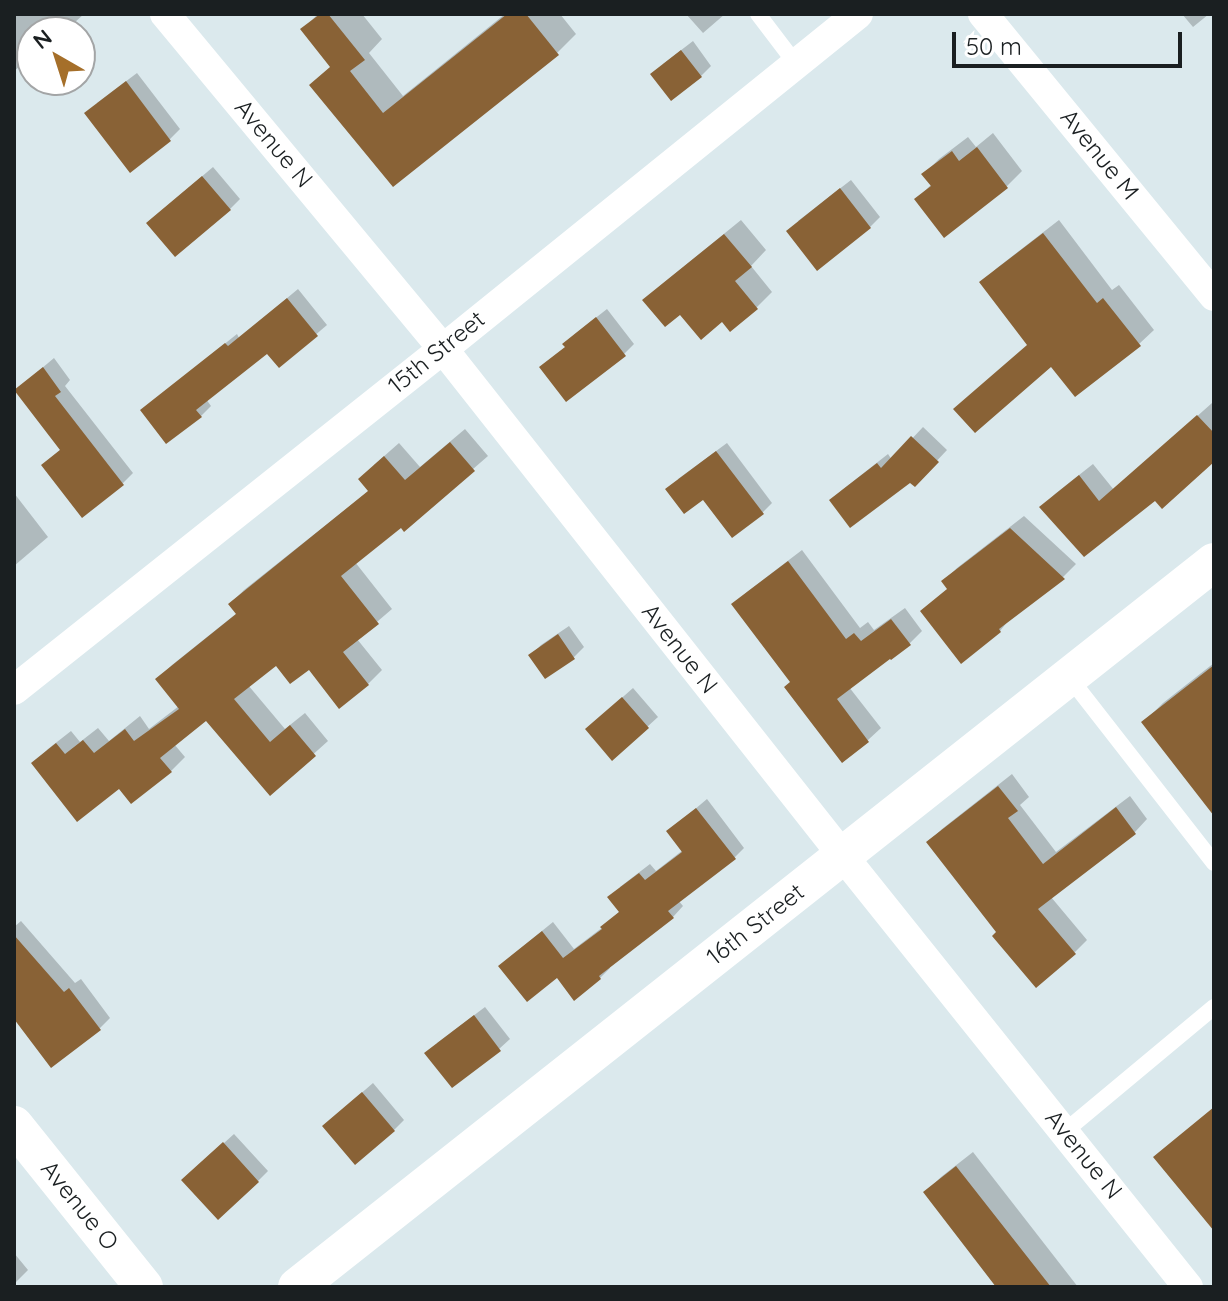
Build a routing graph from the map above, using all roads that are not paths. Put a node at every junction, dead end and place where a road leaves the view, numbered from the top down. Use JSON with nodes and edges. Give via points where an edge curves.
{"nodes":[{"id":1,"x":165,"y":14,"type":"edge"},
{"id":2,"x":758,"y":14,"type":"edge"},
{"id":3,"x":858,"y":14,"type":"edge"},
{"id":4,"x":983,"y":14,"type":"edge"},
{"id":5,"x":796,"y":64,"type":"junction"},
{"id":6,"x":1214,"y":296,"type":"edge"},
{"id":7,"x":443,"y":349,"type":"junction"},
{"id":8,"x":1214,"y":562,"type":"edge"},
{"id":9,"x":1069,"y":677,"type":"junction"},
{"id":10,"x":14,"y":690,"type":"edge"},
{"id":11,"x":843,"y":856,"type":"junction"},
{"id":12,"x":1214,"y":863,"type":"edge"},
{"id":13,"x":1214,"y":1007,"type":"edge"},
{"id":14,"x":14,"y":1125,"type":"edge"},
{"id":15,"x":1064,"y":1132,"type":"junction"},
{"id":16,"x":144,"y":1287,"type":"edge"},
{"id":17,"x":297,"y":1287,"type":"edge"},
{"id":18,"x":1188,"y":1287,"type":"edge"}],
"edges":[{"from":1,"to":7,"type":"street","name":"Avenue N"},
{"from":2,"to":5,"type":"lane"},
{"from":3,"to":5,"type":"street","name":"15th Street"},
{"from":4,"to":6,"type":"street","name":"Avenue M"},
{"from":5,"to":7,"type":"street","name":"15th Street"},
{"from":7,"to":10,"type":"street","name":"15th Street"},
{"from":7,"to":11,"type":"street","name":"Avenue N"},
{"from":8,"to":9,"type":"street","name":"16th Street"},
{"from":9,"to":11,"type":"street","name":"16th Street"},
{"from":9,"to":12,"type":"lane"},
{"from":11,"to":15,"type":"street","name":"Avenue N"},
{"from":11,"to":17,"type":"street","name":"16th Street"},
{"from":13,"to":15,"type":"lane"},
{"from":14,"to":16,"type":"street","name":"Avenue O"},
{"from":15,"to":18,"type":"street","name":"Avenue N"}]}
